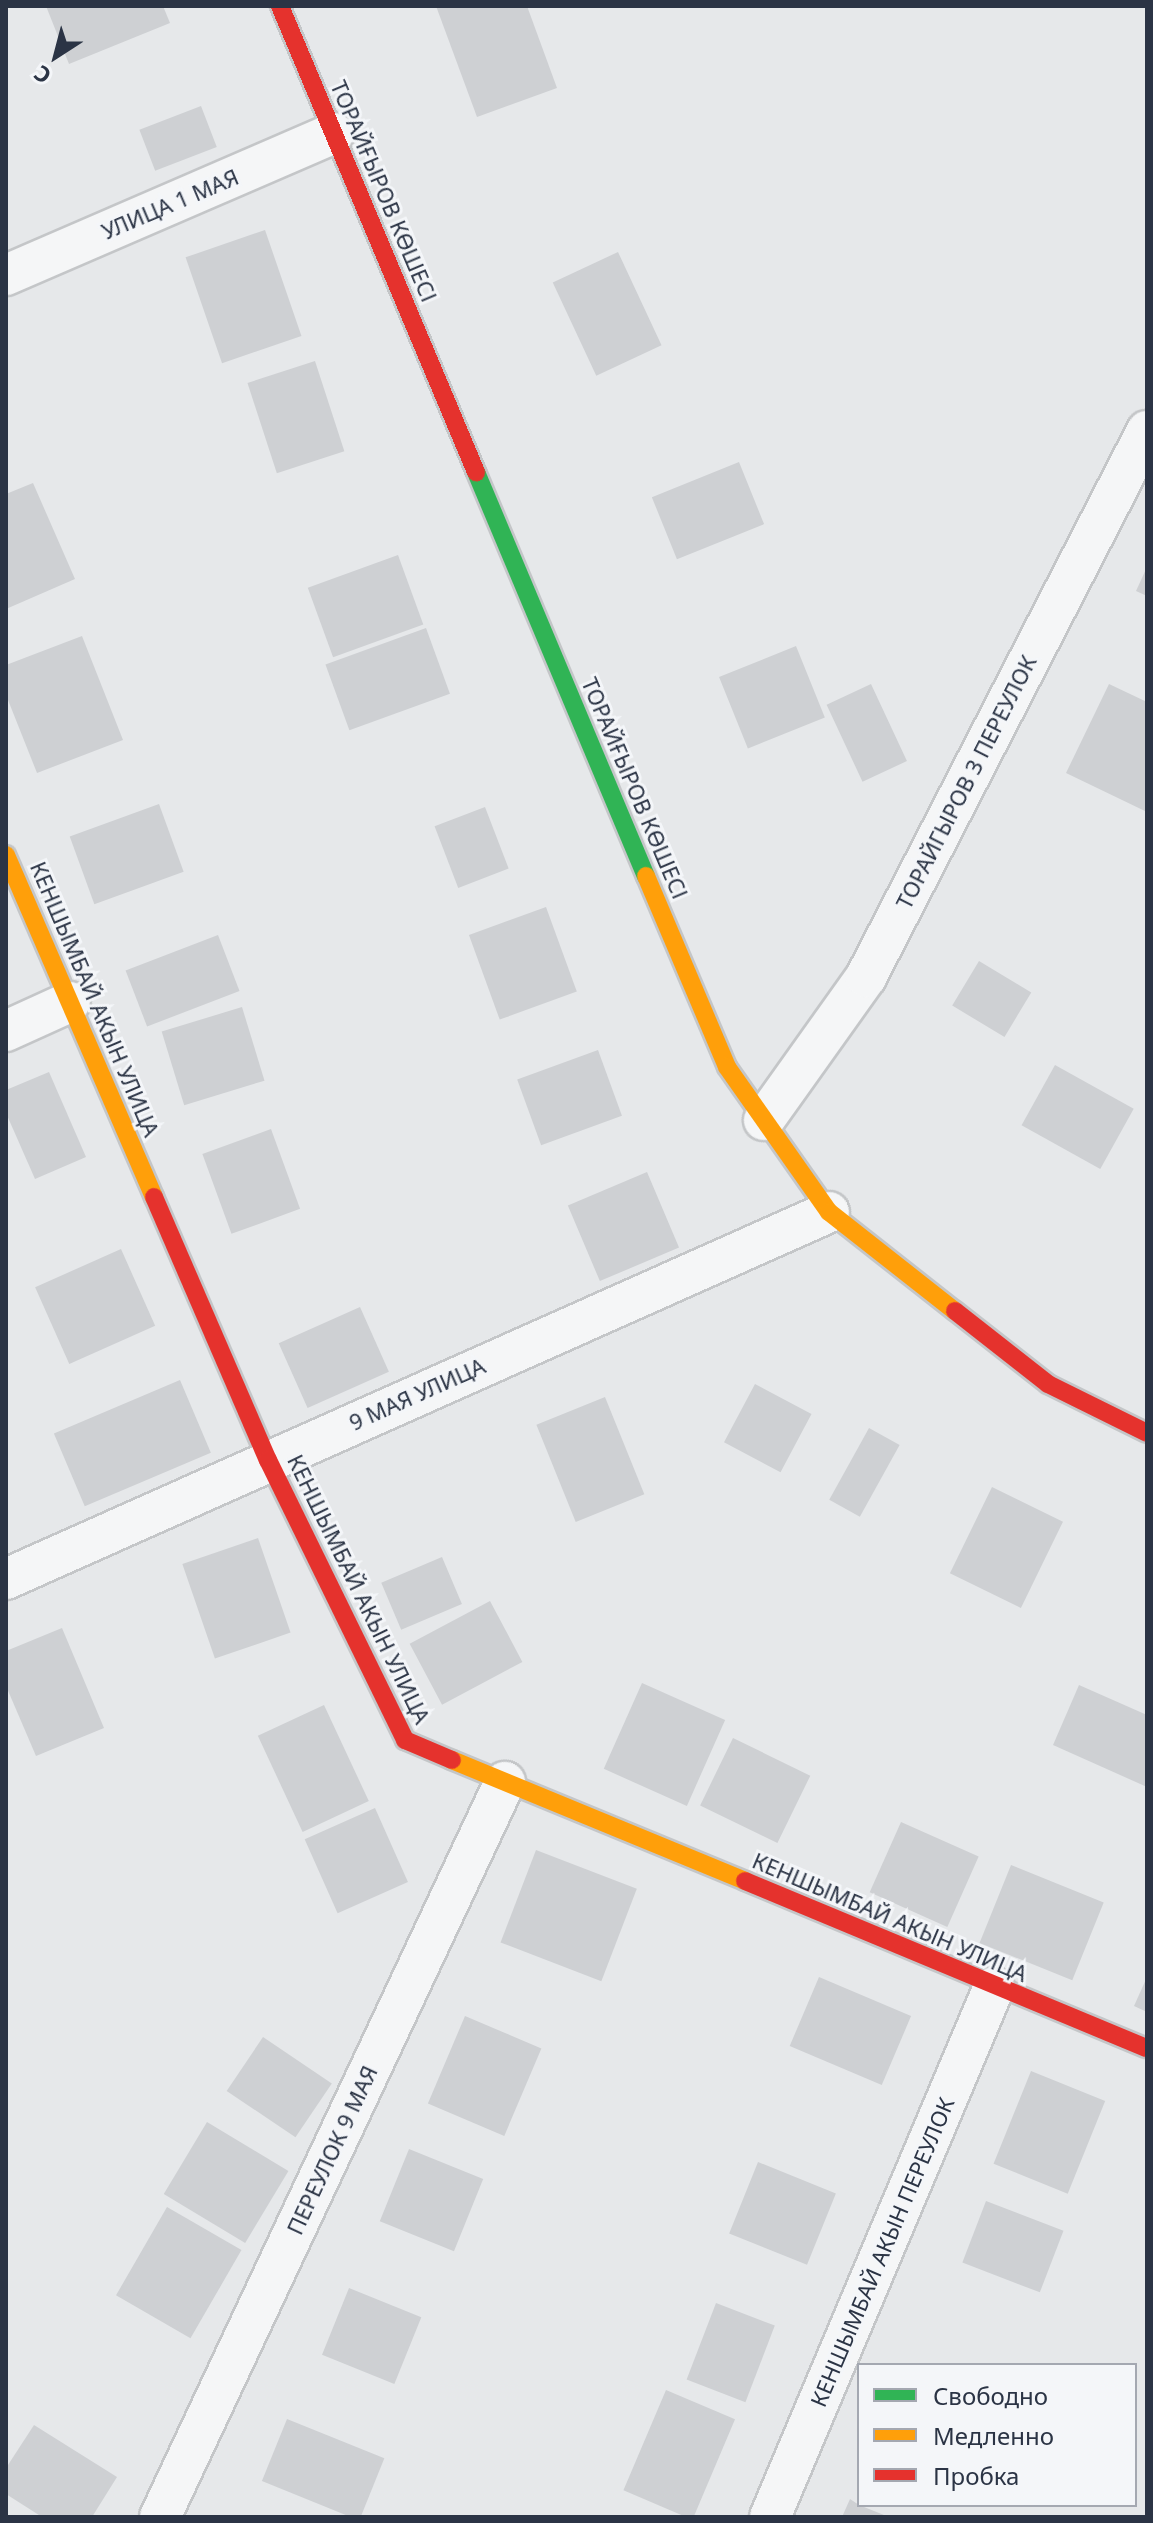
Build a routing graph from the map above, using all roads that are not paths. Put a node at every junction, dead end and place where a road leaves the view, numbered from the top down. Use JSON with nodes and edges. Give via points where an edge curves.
{"nodes":[{"id":1,"x":280,"y":6,"type":"edge"},
{"id":2,"x":334,"y":133,"type":"junction"},
{"id":3,"x":6,"y":275,"type":"edge"},
{"id":4,"x":1147,"y":431,"type":"edge"},
{"id":5,"x":6,"y":855,"type":"edge"},
{"id":6,"x":70,"y":1002,"type":"junction"},
{"id":7,"x":6,"y":1031,"type":"edge"},
{"id":8,"x":764,"y":1120,"type":"junction"},
{"id":9,"x":829,"y":1212,"type":"junction"},
{"id":10,"x":1147,"y":1433,"type":"edge"},
{"id":11,"x":268,"y":1460,"type":"junction"},
{"id":12,"x":6,"y":1579,"type":"edge"},
{"id":13,"x":505,"y":1782,"type":"junction"},
{"id":14,"x":994,"y":1987,"type":"junction"},
{"id":15,"x":1147,"y":2048,"type":"edge"},
{"id":16,"x":160,"y":2517,"type":"edge"},
{"id":17,"x":770,"y":2517,"type":"edge"}],
"edges":[{"from":1,"to":2,"type":"street","name":"ТОРАЙҒЫРОВ КӨШЕСІ"},
{"from":2,"to":3,"type":"street","name":"УЛИЦА 1 МАЯ"},
{"from":2,"to":8,"type":"street","name":"ТОРАЙҒЫРОВ КӨШЕСІ","via":[[727,1067]]},
{"from":4,"to":8,"type":"street","name":"ТОРАЙГЫРОВ 3 ПЕРЕУЛОК","via":[[866,977]]},
{"from":5,"to":6,"type":"street","name":"КЕНШЫМБАЙ АКЫН УЛИЦА"},
{"from":6,"to":7,"type":"street"},
{"from":6,"to":11,"type":"street","name":"КЕНШЫМБАЙ АКЫН УЛИЦА"},
{"from":8,"to":9,"type":"street","name":"ТОРАЙҒЫРОВ КӨШЕСІ"},
{"from":9,"to":10,"type":"street","name":"ТОРАЙҒЫРОВ КӨШЕСІ","via":[[1048,1384]]},
{"from":9,"to":11,"type":"street","name":"9 МАЯ УЛИЦА"},
{"from":11,"to":12,"type":"street","name":"9 МАЯ УЛИЦА"},
{"from":11,"to":13,"type":"street","name":"КЕНШЫМБАЙ АКЫН УЛИЦА","via":[[405,1740]]},
{"from":13,"to":14,"type":"street","name":"КЕНШЫМБАЙ АКЫН УЛИЦА"},
{"from":13,"to":16,"type":"street","name":"ПЕРЕУЛОК 9 МАЯ"},
{"from":14,"to":15,"type":"street","name":"КЕНШЫМБАЙ АКЫН УЛИЦА"},
{"from":14,"to":17,"type":"street","name":"КЕНШЫМБАЙ АКЫН ПЕРЕУЛОК"}]}
